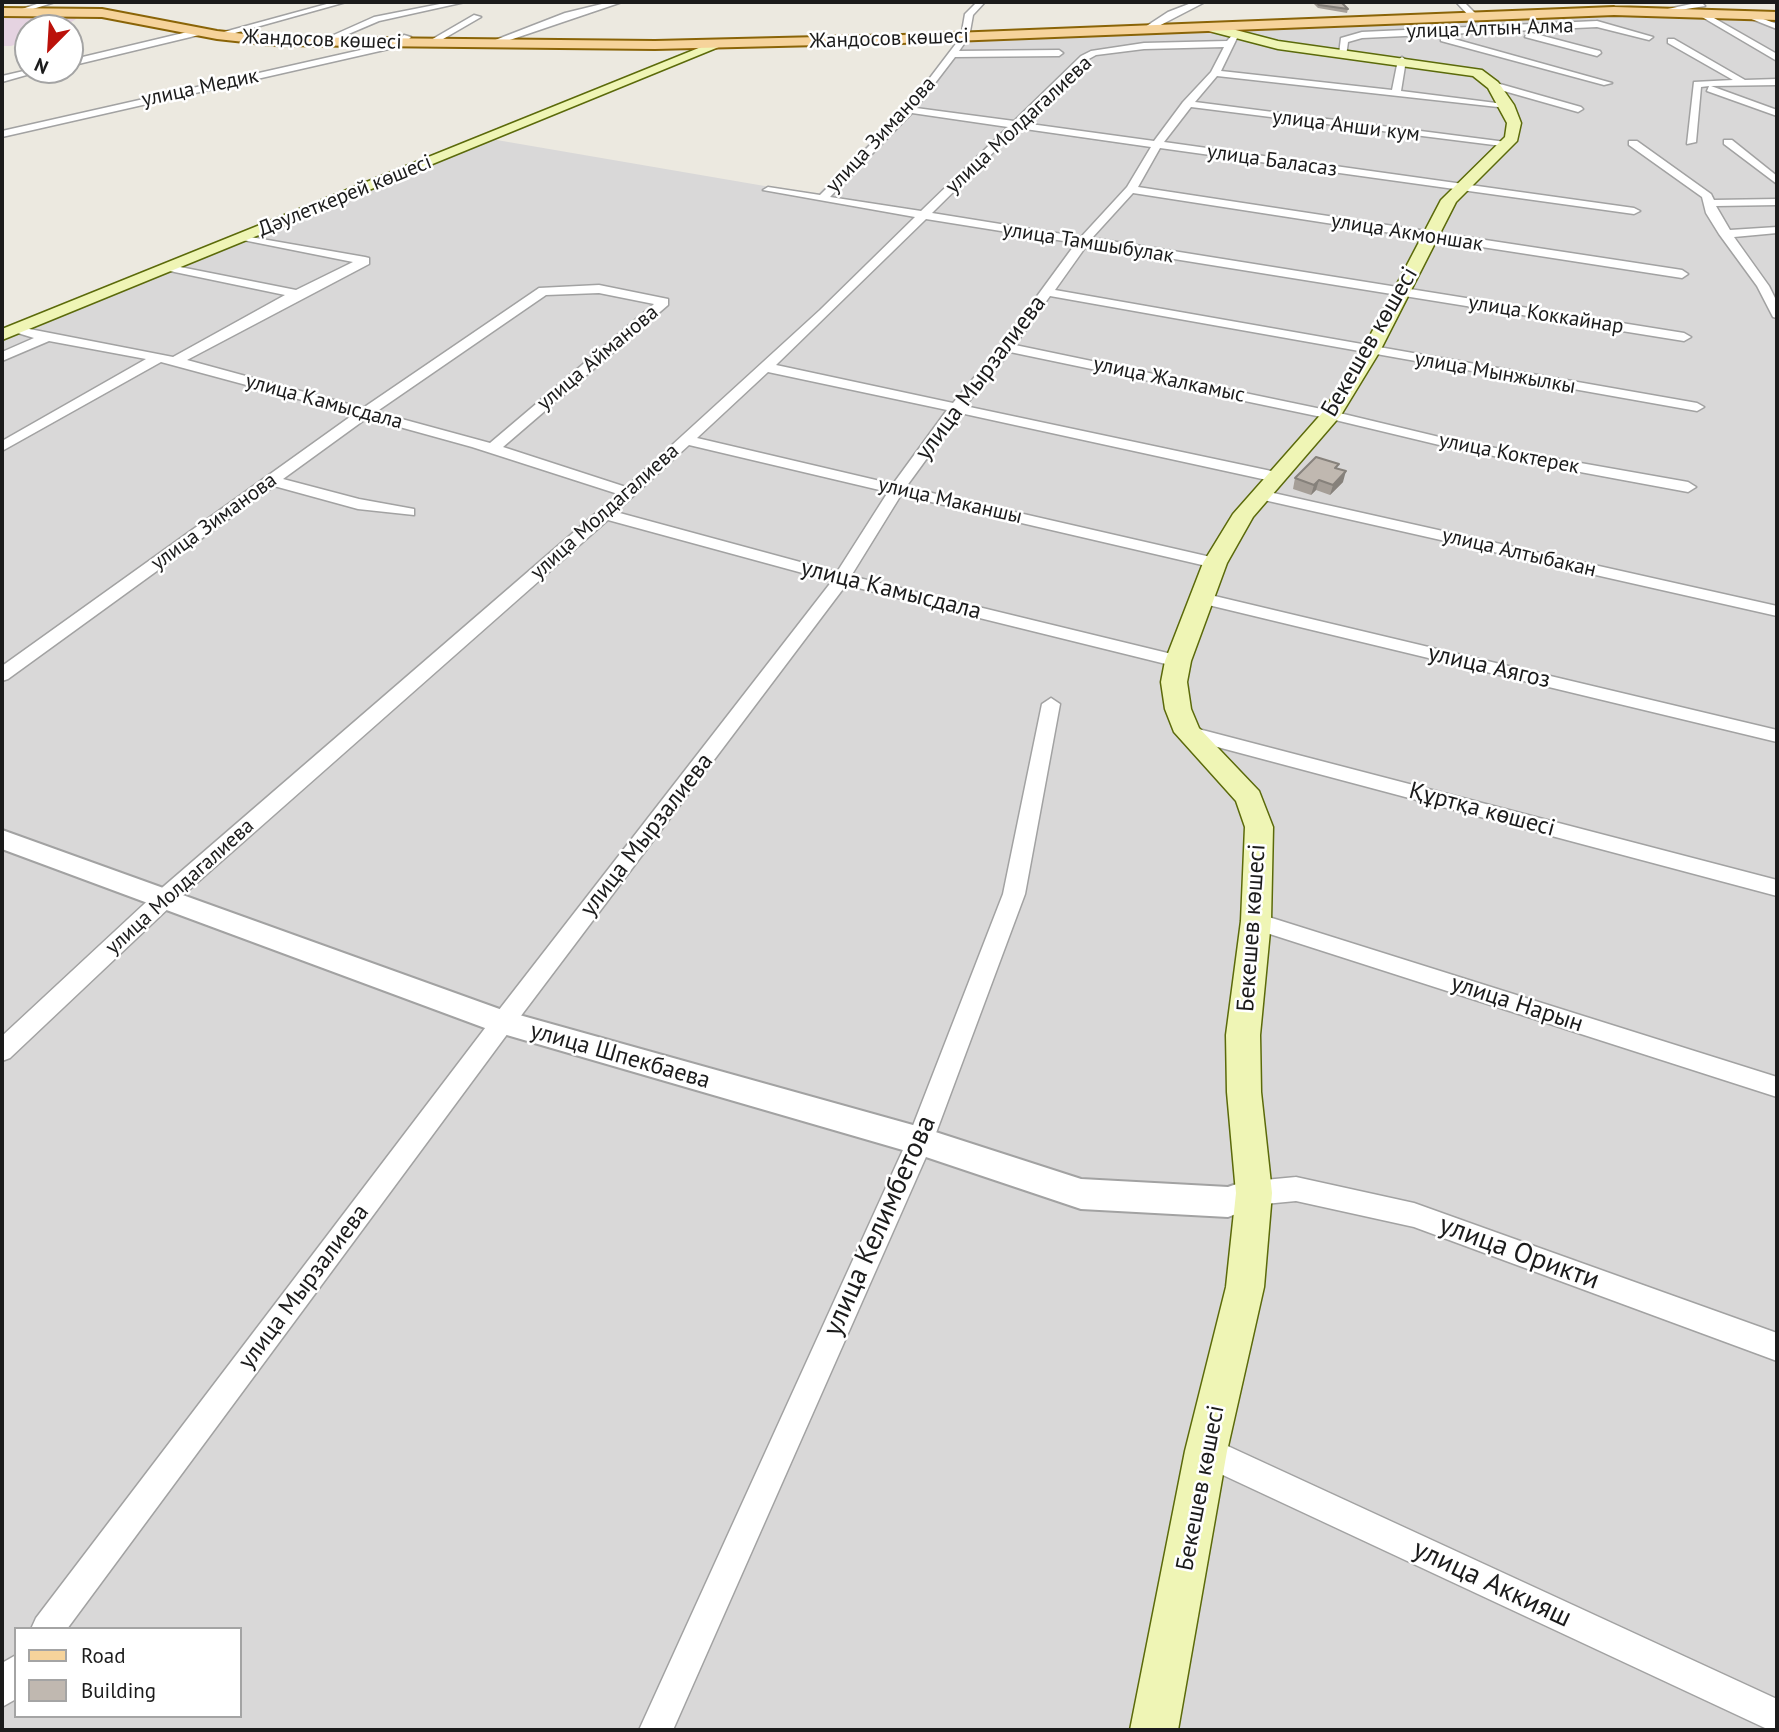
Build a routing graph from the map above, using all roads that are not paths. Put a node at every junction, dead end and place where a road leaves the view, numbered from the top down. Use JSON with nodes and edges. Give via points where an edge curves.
{"nodes":[{"id":1,"x":51,"y":2,"type":"edge"},
{"id":2,"x":342,"y":2,"type":"edge"},
{"id":3,"x":461,"y":2,"type":"edge"},
{"id":4,"x":618,"y":2,"type":"edge"},
{"id":5,"x":981,"y":2,"type":"edge"},
{"id":6,"x":1201,"y":2,"type":"edge"},
{"id":7,"x":1460,"y":2,"type":"edge"},
{"id":8,"x":312,"y":7,"type":"junction"},
{"id":9,"x":1665,"y":8,"type":"edge"},
{"id":10,"x":1701,"y":8,"type":"junction"},
{"id":11,"x":280,"y":10,"type":"dead end"},
{"id":12,"x":2,"y":12,"type":"edge"},
{"id":13,"x":17,"y":12,"type":"junction"},
{"id":14,"x":335,"y":13,"type":"dead end"},
{"id":15,"x":1747,"y":14,"type":"junction"},
{"id":16,"x":1474,"y":16,"type":"junction"},
{"id":17,"x":1777,"y":16,"type":"edge"},
{"id":18,"x":477,"y":17,"type":"dead end"},
{"id":19,"x":265,"y":18,"type":"dead end"},
{"id":20,"x":275,"y":21,"type":"junction"},
{"id":21,"x":293,"y":26,"type":"dead end"},
{"id":22,"x":1209,"y":27,"type":"junction"},
{"id":23,"x":1777,"y":27,"type":"edge"},
{"id":24,"x":1542,"y":28,"type":"junction"},
{"id":25,"x":1146,"y":29,"type":"junction"},
{"id":26,"x":1504,"y":29,"type":"junction"},
{"id":27,"x":200,"y":32,"type":"junction"},
{"id":28,"x":1418,"y":32,"type":"junction"},
{"id":29,"x":217,"y":35,"type":"junction"},
{"id":30,"x":965,"y":37,"type":"junction"},
{"id":31,"x":1649,"y":37,"type":"dead end"},
{"id":32,"x":403,"y":40,"type":"junction"},
{"id":33,"x":1233,"y":40,"type":"junction"},
{"id":34,"x":1671,"y":41,"type":"dead end"},
{"id":35,"x":322,"y":42,"type":"junction"},
{"id":36,"x":428,"y":44,"type":"junction"},
{"id":37,"x":489,"y":44,"type":"junction"},
{"id":38,"x":655,"y":44,"type":"junction"},
{"id":39,"x":720,"y":44,"type":"junction"},
{"id":40,"x":756,"y":44,"type":"junction"},
{"id":41,"x":1604,"y":44,"type":"dead end"},
{"id":42,"x":1059,"y":53,"type":"dead end"},
{"id":43,"x":1597,"y":53,"type":"dead end"},
{"id":44,"x":952,"y":54,"type":"junction"},
{"id":45,"x":1343,"y":54,"type":"junction"},
{"id":46,"x":688,"y":58,"type":"junction"},
{"id":47,"x":1777,"y":58,"type":"edge"},
{"id":48,"x":84,"y":60,"type":"edge"},
{"id":49,"x":1402,"y":60,"type":"junction"},
{"id":50,"x":1215,"y":73,"type":"junction"},
{"id":51,"x":1777,"y":82,"type":"edge"},
{"id":52,"x":1607,"y":83,"type":"dead end"},
{"id":53,"x":1744,"y":83,"type":"junction"},
{"id":54,"x":1697,"y":84,"type":"junction"},
{"id":55,"x":1396,"y":94,"type":"junction"},
{"id":56,"x":1500,"y":95,"type":"junction"},
{"id":57,"x":1186,"y":104,"type":"junction"},
{"id":58,"x":1578,"y":109,"type":"dead end"},
{"id":59,"x":910,"y":110,"type":"junction"},
{"id":60,"x":1777,"y":113,"type":"edge"},
{"id":61,"x":1016,"y":124,"type":"junction"},
{"id":62,"x":2,"y":134,"type":"edge"},
{"id":63,"x":1691,"y":142,"type":"dead end"},
{"id":64,"x":1728,"y":142,"type":"dead end"},
{"id":65,"x":1633,"y":143,"type":"dead end"},
{"id":66,"x":1156,"y":145,"type":"junction"},
{"id":67,"x":1506,"y":145,"type":"junction"},
{"id":68,"x":1777,"y":181,"type":"edge"},
{"id":69,"x":1462,"y":186,"type":"junction"},
{"id":70,"x":1131,"y":189,"type":"junction"},
{"id":71,"x":768,"y":190,"type":"dead end"},
{"id":72,"x":822,"y":199,"type":"junction"},
{"id":73,"x":1709,"y":202,"type":"junction"},
{"id":74,"x":1777,"y":202,"type":"edge"},
{"id":75,"x":1634,"y":211,"type":"dead end"},
{"id":76,"x":922,"y":217,"type":"junction"},
{"id":77,"x":1777,"y":230,"type":"edge"},
{"id":78,"x":1725,"y":234,"type":"junction"},
{"id":79,"x":1428,"y":236,"type":"junction"},
{"id":80,"x":243,"y":237,"type":"junction"},
{"id":81,"x":1082,"y":243,"type":"junction"},
{"id":82,"x":169,"y":267,"type":"junction"},
{"id":83,"x":1682,"y":274,"type":"dead end"},
{"id":84,"x":1763,"y":286,"type":"junction"},
{"id":85,"x":1777,"y":287,"type":"edge"},
{"id":86,"x":1046,"y":292,"type":"junction"},
{"id":87,"x":1405,"y":293,"type":"junction"},
{"id":88,"x":297,"y":294,"type":"junction"},
{"id":89,"x":1777,"y":314,"type":"edge"},
{"id":90,"x":8,"y":332,"type":"edge"},
{"id":91,"x":49,"y":336,"type":"junction"},
{"id":92,"x":1684,"y":337,"type":"dead end"},
{"id":93,"x":1007,"y":347,"type":"junction"},
{"id":94,"x":1371,"y":351,"type":"junction"},
{"id":95,"x":2,"y":357,"type":"edge"},
{"id":96,"x":168,"y":359,"type":"junction"},
{"id":97,"x":766,"y":367,"type":"junction"},
{"id":98,"x":428,"y":370,"type":"joint"},
{"id":99,"x":957,"y":407,"type":"junction"},
{"id":100,"x":1697,"y":407,"type":"dead end"},
{"id":101,"x":365,"y":413,"type":"junction"},
{"id":102,"x":1331,"y":415,"type":"junction"},
{"id":103,"x":685,"y":440,"type":"junction"},
{"id":104,"x":2,"y":447,"type":"edge"},
{"id":105,"x":492,"y":449,"type":"junction"},
{"id":106,"x":272,"y":481,"type":"junction"},
{"id":107,"x":1268,"y":486,"type":"junction"},
{"id":108,"x":1688,"y":487,"type":"dead end"},
{"id":109,"x":897,"y":489,"type":"junction"},
{"id":110,"x":629,"y":493,"type":"junction"},
{"id":111,"x":408,"y":512,"type":"dead end"},
{"id":112,"x":604,"y":514,"type":"junction"},
{"id":113,"x":1215,"y":563,"type":"junction"},
{"id":114,"x":840,"y":578,"type":"junction"},
{"id":115,"x":1202,"y":598,"type":"junction"},
{"id":116,"x":1777,"y":611,"type":"edge"},
{"id":117,"x":1178,"y":661,"type":"junction"},
{"id":118,"x":2,"y":675,"type":"edge"},
{"id":119,"x":1051,"y":704,"type":"dead end"},
{"id":120,"x":1187,"y":732,"type":"junction"},
{"id":121,"x":1777,"y":736,"type":"edge"},
{"id":122,"x":2,"y":839,"type":"edge"},
{"id":123,"x":1777,"y":888,"type":"edge"},
{"id":124,"x":164,"y":899,"type":"junction"},
{"id":125,"x":1256,"y":921,"type":"junction"},
{"id":126,"x":503,"y":1023,"type":"junction"},
{"id":127,"x":2,"y":1051,"type":"edge"},
{"id":128,"x":1777,"y":1087,"type":"edge"},
{"id":129,"x":920,"y":1141,"type":"junction"},
{"id":130,"x":1254,"y":1193,"type":"junction"},
{"id":131,"x":1777,"y":1347,"type":"edge"},
{"id":132,"x":1206,"y":1451,"type":"junction"},
{"id":133,"x":49,"y":1627,"type":"edge"},
{"id":134,"x":14,"y":1674,"type":"edge"},
{"id":135,"x":2,"y":1689,"type":"edge"},
{"id":136,"x":1777,"y":1716,"type":"edge"},
{"id":137,"x":656,"y":1730,"type":"edge"},
{"id":138,"x":1154,"y":1730,"type":"edge"}],
"edges":[{"from":1,"to":13,"type":"street"},
{"from":2,"to":8,"type":"street"},
{"from":3,"to":35,"type":"street","via":[[377,19]]},
{"from":4,"to":37,"type":"street"},
{"from":5,"to":30,"type":"street","name":"улица Зиманова","via":[[970,14]]},
{"from":6,"to":25,"type":"street"},
{"from":7,"to":16,"type":"street"},
{"from":8,"to":11,"type":"street"},
{"from":8,"to":14,"type":"street"},
{"from":8,"to":20,"type":"street"},
{"from":9,"to":10,"type":"main road","name":"Жандосов көшесі"},
{"from":9,"to":16,"type":"main road","name":"Жандосов көшесі"},
{"from":10,"to":15,"type":"main road","name":"Жандосов көшесі"},
{"from":10,"to":47,"type":"street"},
{"from":12,"to":13,"type":"main road","name":"Жандосов көшесі"},
{"from":13,"to":27,"type":"main road","name":"Жандосов көшесі","via":[[102,13]]},
{"from":15,"to":17,"type":"main road","name":"Жандосов көшесі"},
{"from":15,"to":23,"type":"street"},
{"from":16,"to":22,"type":"main road","name":"Жандосов көшесі"},
{"from":18,"to":36,"type":"street"},
{"from":19,"to":20,"type":"street"},
{"from":20,"to":21,"type":"street"},
{"from":20,"to":29,"type":"street"},
{"from":22,"to":25,"type":"main road","name":"Жандосов көшесі"},
{"from":22,"to":33,"type":"main road"},
{"from":24,"to":26,"type":"street","name":"улица Алтын Алма"},
{"from":24,"to":31,"type":"street","name":"улица Алтын Алма","via":[[1597,24]]},
{"from":24,"to":41,"type":"street"},
{"from":25,"to":30,"type":"main road","name":"Жандосов көшесі"},
{"from":26,"to":28,"type":"street","name":"улица Алтын Алма"},
{"from":26,"to":43,"type":"street"},
{"from":27,"to":29,"type":"main road","name":"Жандосов көшесі"},
{"from":27,"to":48,"type":"street"},
{"from":28,"to":45,"type":"street","name":"улица Алтын Алма","via":[[1348,36]]},
{"from":28,"to":52,"type":"street"},
{"from":29,"to":35,"type":"main road","name":"Жандосов көшесі"},
{"from":30,"to":40,"type":"main road","name":"Жандосов көшесі"},
{"from":30,"to":44,"type":"street","name":"улица Зиманова"},
{"from":32,"to":35,"type":"main road","name":"Жандосов көшесі"},
{"from":32,"to":36,"type":"main road","name":"Жандосов көшесі"},
{"from":32,"to":62,"type":"street","name":"улица Медик"},
{"from":33,"to":45,"type":"main road"},
{"from":33,"to":50,"type":"street","name":"улица Мырзалиева"},
{"from":33,"to":61,"type":"street","name":"улица Молдагалиева","via":[[1088,55]]},
{"from":34,"to":53,"type":"street"},
{"from":36,"to":37,"type":"main road","name":"Жандосов көшесі"},
{"from":37,"to":38,"type":"main road","name":"Жандосов көшесі"},
{"from":38,"to":39,"type":"main road","name":"Жандосов көшесі"},
{"from":38,"to":46,"type":"main road","via":[[684,49],[691,53]]},
{"from":39,"to":40,"type":"main road","name":"Жандосов көшесі"},
{"from":39,"to":46,"type":"main road","name":"Дәулеткерей көшесі"},
{"from":40,"to":46,"type":"main road"},
{"from":42,"to":44,"type":"street"},
{"from":44,"to":59,"type":"street","name":"улица Зиманова"},
{"from":45,"to":49,"type":"main road"},
{"from":46,"to":80,"type":"main road","name":"Дәулеткерей көшесі"},
{"from":49,"to":55,"type":"street"},
{"from":49,"to":56,"type":"main road","via":[[1477,73]]},
{"from":50,"to":55,"type":"street"},
{"from":50,"to":57,"type":"street","name":"улица Мырзалиева"},
{"from":51,"to":53,"type":"street"},
{"from":53,"to":54,"type":"street"},
{"from":54,"to":60,"type":"street"},
{"from":54,"to":63,"type":"street"},
{"from":55,"to":56,"type":"street"},
{"from":56,"to":58,"type":"street"},
{"from":56,"to":67,"type":"main road","via":[[1514,123]]},
{"from":57,"to":66,"type":"street","name":"улица Мырзалиева"},
{"from":57,"to":67,"type":"street","name":"улица Анши кум"},
{"from":59,"to":61,"type":"street","name":"улица Баласаз"},
{"from":59,"to":72,"type":"street","name":"улица Зиманова"},
{"from":61,"to":66,"type":"street","name":"улица Баласаз"},
{"from":61,"to":76,"type":"street","name":"улица Молдагалиева"},
{"from":64,"to":68,"type":"street"},
{"from":65,"to":73,"type":"street","via":[[1707,196]]},
{"from":66,"to":69,"type":"street","name":"улица Баласаз"},
{"from":66,"to":70,"type":"street","name":"улица Мырзалиева"},
{"from":67,"to":69,"type":"main road","name":"Бекешев көшесі"},
{"from":69,"to":75,"type":"street","name":"улица Баласаз"},
{"from":69,"to":79,"type":"main road","name":"Бекешев көшесі","via":[[1448,200]]},
{"from":70,"to":79,"type":"street","name":"улица Акмоншак"},
{"from":70,"to":81,"type":"street","name":"улица Мырзалиева"},
{"from":71,"to":72,"type":"street","name":"улица Тамшыбулак"},
{"from":72,"to":76,"type":"street","name":"улица Тамшыбулак"},
{"from":73,"to":74,"type":"street"},
{"from":73,"to":78,"type":"street"},
{"from":76,"to":81,"type":"street","name":"улица Тамшыбулак"},
{"from":76,"to":97,"type":"street","name":"улица Молдагалиева"},
{"from":77,"to":78,"type":"street"},
{"from":78,"to":84,"type":"street"},
{"from":79,"to":83,"type":"street","name":"улица Акмоншак"},
{"from":79,"to":87,"type":"main road","name":"Бекешев көшесі"},
{"from":80,"to":82,"type":"main road","name":"Дәулеткерей көшесі"},
{"from":80,"to":88,"type":"street","via":[[365,261]]},
{"from":81,"to":86,"type":"street","name":"улица Мырзалиева"},
{"from":81,"to":87,"type":"street","name":"улица Тамшыбулак"},
{"from":82,"to":88,"type":"street"},
{"from":82,"to":90,"type":"main road","name":"Дәулеткерей көшесі"},
{"from":84,"to":85,"type":"street"},
{"from":84,"to":89,"type":"street"},
{"from":86,"to":93,"type":"street","name":"улица Мырзалиева"},
{"from":86,"to":94,"type":"street","name":"улица Мынжылкы"},
{"from":87,"to":92,"type":"street","name":"улица Коккайнар"},
{"from":87,"to":94,"type":"main road","name":"Бекешев көшесі"},
{"from":88,"to":96,"type":"street"},
{"from":90,"to":91,"type":"street","name":"улица Камысдала"},
{"from":91,"to":95,"type":"street"},
{"from":91,"to":96,"type":"street","name":"улица Камысдала"},
{"from":93,"to":99,"type":"street","name":"улица Мырзалиева"},
{"from":93,"to":102,"type":"street","name":"улица Жалкамыс"},
{"from":94,"to":100,"type":"street","name":"улица Мынжылкы"},
{"from":94,"to":102,"type":"main road","name":"Бекешев көшесі"},
{"from":96,"to":101,"type":"street","name":"улица Камысдала"},
{"from":96,"to":104,"type":"street"},
{"from":97,"to":99,"type":"street"},
{"from":97,"to":103,"type":"street","name":"улица Молдагалиева"},
{"from":98,"to":101,"type":"street","name":"улица Зиманова"},
{"from":98,"to":105,"type":"street","name":"улица Айманова","via":[[547,290],[599,289],[664,302]]},
{"from":99,"to":107,"type":"street"},
{"from":99,"to":109,"type":"street","name":"улица Мырзалиева"},
{"from":101,"to":105,"type":"street","name":"улица Камысдала"},
{"from":101,"to":106,"type":"street","name":"улица Зиманова"},
{"from":102,"to":107,"type":"main road","name":"Бекешев көшесі"},
{"from":102,"to":108,"type":"street","name":"улица Коктерек","via":[[1456,445]]},
{"from":103,"to":109,"type":"street","name":"улица Маканшы"},
{"from":103,"to":110,"type":"street","name":"улица Молдагалиева"},
{"from":105,"to":110,"type":"street","name":"улица Камысдала"},
{"from":106,"to":111,"type":"street"},
{"from":106,"to":118,"type":"street","name":"улица Зиманова"},
{"from":107,"to":113,"type":"main road","name":"Бекешев көшесі","via":[[1244,514]]},
{"from":107,"to":116,"type":"street","name":"улица Алтыбакан"},
{"from":109,"to":113,"type":"street","name":"улица Маканшы"},
{"from":109,"to":114,"type":"street","name":"улица Мырзалиева"},
{"from":110,"to":112,"type":"street","name":"улица Молдагалиева"},
{"from":112,"to":114,"type":"street","name":"улица Камысдала"},
{"from":112,"to":124,"type":"street","name":"улица Молдагалиева"},
{"from":113,"to":115,"type":"main road","name":"Бекешев көшесі"},
{"from":114,"to":117,"type":"street","name":"улица Камысдала"},
{"from":114,"to":126,"type":"street","name":"улица Мырзалиева"},
{"from":115,"to":117,"type":"main road","name":"Бекешев көшесі"},
{"from":115,"to":121,"type":"street","name":"улица Аягоз"},
{"from":117,"to":120,"type":"main road","name":"Бекешев көшесі","via":[[1174,682]]},
{"from":119,"to":129,"type":"street","name":"улица Келимбетова","via":[[1014,894]]},
{"from":120,"to":123,"type":"street","name":"Құртқа көшесі"},
{"from":120,"to":125,"type":"main road","name":"Бекешев көшесі","via":[[1231,776],[1259,827]]},
{"from":122,"to":124,"type":"street","name":"улица Шпекбаева"},
{"from":124,"to":126,"type":"street","name":"улица Шпекбаева"},
{"from":124,"to":127,"type":"street","name":"улица Молдагалиева"},
{"from":125,"to":128,"type":"street","name":"улица Нарын"},
{"from":125,"to":130,"type":"main road","name":"Бекешев көшесі","via":[[1243,1035]]},
{"from":126,"to":129,"type":"street","name":"улица Шпекбаева"},
{"from":126,"to":133,"type":"street","name":"улица Мырзалиева"},
{"from":129,"to":130,"type":"street","name":"улица Шпекбаева","via":[[1081,1194],[1228,1202]]},
{"from":129,"to":137,"type":"street","name":"улица Келимбетова"},
{"from":130,"to":131,"type":"street","name":"улица Орикти","via":[[1296,1189],[1414,1215]]},
{"from":130,"to":132,"type":"main road","name":"Бекешев көшесі","via":[[1245,1287]]},
{"from":132,"to":136,"type":"street","name":"улица Аккияш"},
{"from":132,"to":138,"type":"main road","name":"Бекешев көшесі"},
{"from":134,"to":135,"type":"street"}]}
